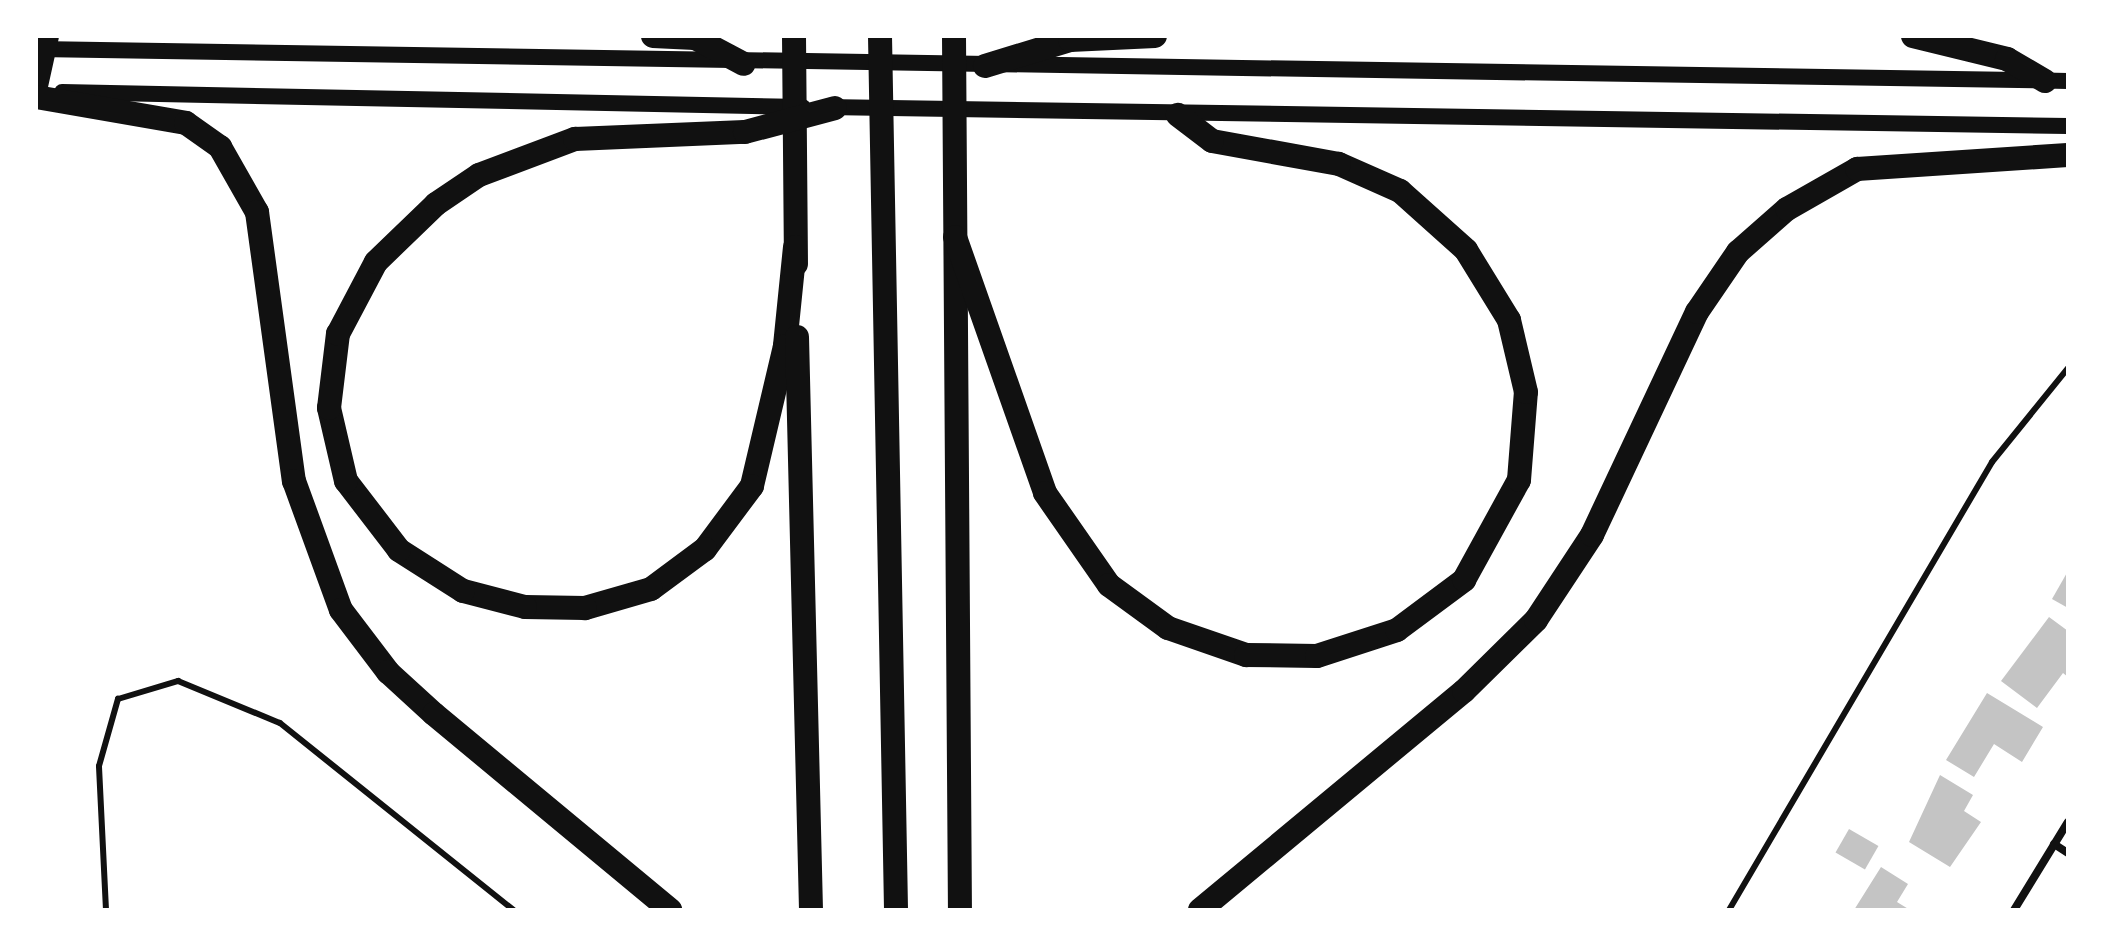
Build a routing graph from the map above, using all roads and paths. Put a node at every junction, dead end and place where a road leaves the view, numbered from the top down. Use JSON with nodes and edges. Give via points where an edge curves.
{"nodes":[{"id":1,"x":47,"y":36,"type":"edge"},
{"id":2,"x":653,"y":36,"type":"edge"},
{"id":3,"x":794,"y":36,"type":"edge"},
{"id":4,"x":880,"y":36,"type":"edge"},
{"id":5,"x":954,"y":36,"type":"edge"},
{"id":6,"x":1155,"y":36,"type":"edge"},
{"id":7,"x":1913,"y":36,"type":"edge"},
{"id":8,"x":36,"y":49,"type":"edge"},
{"id":9,"x":744,"y":64,"type":"junction"},
{"id":10,"x":985,"y":66,"type":"junction"},
{"id":11,"x":2056,"y":81,"type":"edge"},
{"id":12,"x":36,"y":92,"type":"edge"},
{"id":13,"x":96,"y":100,"type":"junction"},
{"id":14,"x":835,"y":108,"type":"junction"},
{"id":15,"x":1178,"y":115,"type":"junction"},
{"id":16,"x":2068,"y":126,"type":"edge"},
{"id":17,"x":2068,"y":155,"type":"edge"},
{"id":18,"x":955,"y":237,"type":"junction"},
{"id":19,"x":795,"y":247,"type":"junction"},
{"id":20,"x":2068,"y":368,"type":"edge"},
{"id":21,"x":2068,"y":822,"type":"edge"},
{"id":22,"x":2054,"y":844,"type":"junction"},
{"id":23,"x":2068,"y":853,"type":"edge"},
{"id":24,"x":106,"y":910,"type":"edge"},
{"id":25,"x":513,"y":910,"type":"edge"},
{"id":26,"x":670,"y":910,"type":"edge"},
{"id":27,"x":811,"y":910,"type":"edge"},
{"id":28,"x":896,"y":910,"type":"edge"},
{"id":29,"x":960,"y":910,"type":"edge"},
{"id":30,"x":1200,"y":910,"type":"edge"},
{"id":31,"x":1729,"y":910,"type":"edge"},
{"id":32,"x":2014,"y":910,"type":"edge"}],
"edges":[{"from":1,"to":12,"type":"highway"},
{"from":2,"to":9,"type":"highway","via":[[695,38]]},
{"from":3,"to":19,"type":"highway"},
{"from":4,"to":28,"type":"highway"},
{"from":5,"to":18,"type":"highway"},
{"from":6,"to":10,"type":"highway","via":[[1070,40]]},
{"from":7,"to":11,"type":"highway","via":[[2007,59]]},
{"from":8,"to":9,"type":"main road"},
{"from":9,"to":10,"type":"main road"},
{"from":10,"to":11,"type":"main road"},
{"from":12,"to":13,"type":"highway"},
{"from":13,"to":14,"type":"main road"},
{"from":13,"to":26,"type":"highway","via":[[186,123],[220,147],[244,178],[265,247],[294,481],[341,610],[388,672],[434,714]]},
{"from":14,"to":15,"type":"main road"},
{"from":14,"to":19,"type":"highway","via":[[745,132],[575,139],[479,175],[401,233],[359,287],[338,334],[329,408],[346,481],[399,550],[463,591],[525,607],[585,608],[651,589],[705,549],[752,486],[782,360]]},
{"from":15,"to":16,"type":"main road"},
{"from":15,"to":18,"type":"highway","via":[[1212,141],[1339,164],[1400,191],[1466,250],[1509,320],[1526,392],[1519,480],[1464,580],[1397,630],[1317,656],[1246,655],[1168,628],[1109,585],[1041,483]]},
{"from":17,"to":30,"type":"highway","via":[[1857,169],[1787,209],[1738,252],[1697,312],[1592,535],[1536,620],[1464,691]]},
{"from":18,"to":29,"type":"highway"},
{"from":19,"to":27,"type":"highway"},
{"from":20,"to":31,"type":"lane","via":[[1992,462]]},
{"from":21,"to":22,"type":"street"},
{"from":22,"to":23,"type":"street"},
{"from":22,"to":32,"type":"street"},
{"from":24,"to":25,"type":"lane","via":[[99,766],[118,699],[178,681],[280,723]]}]}
